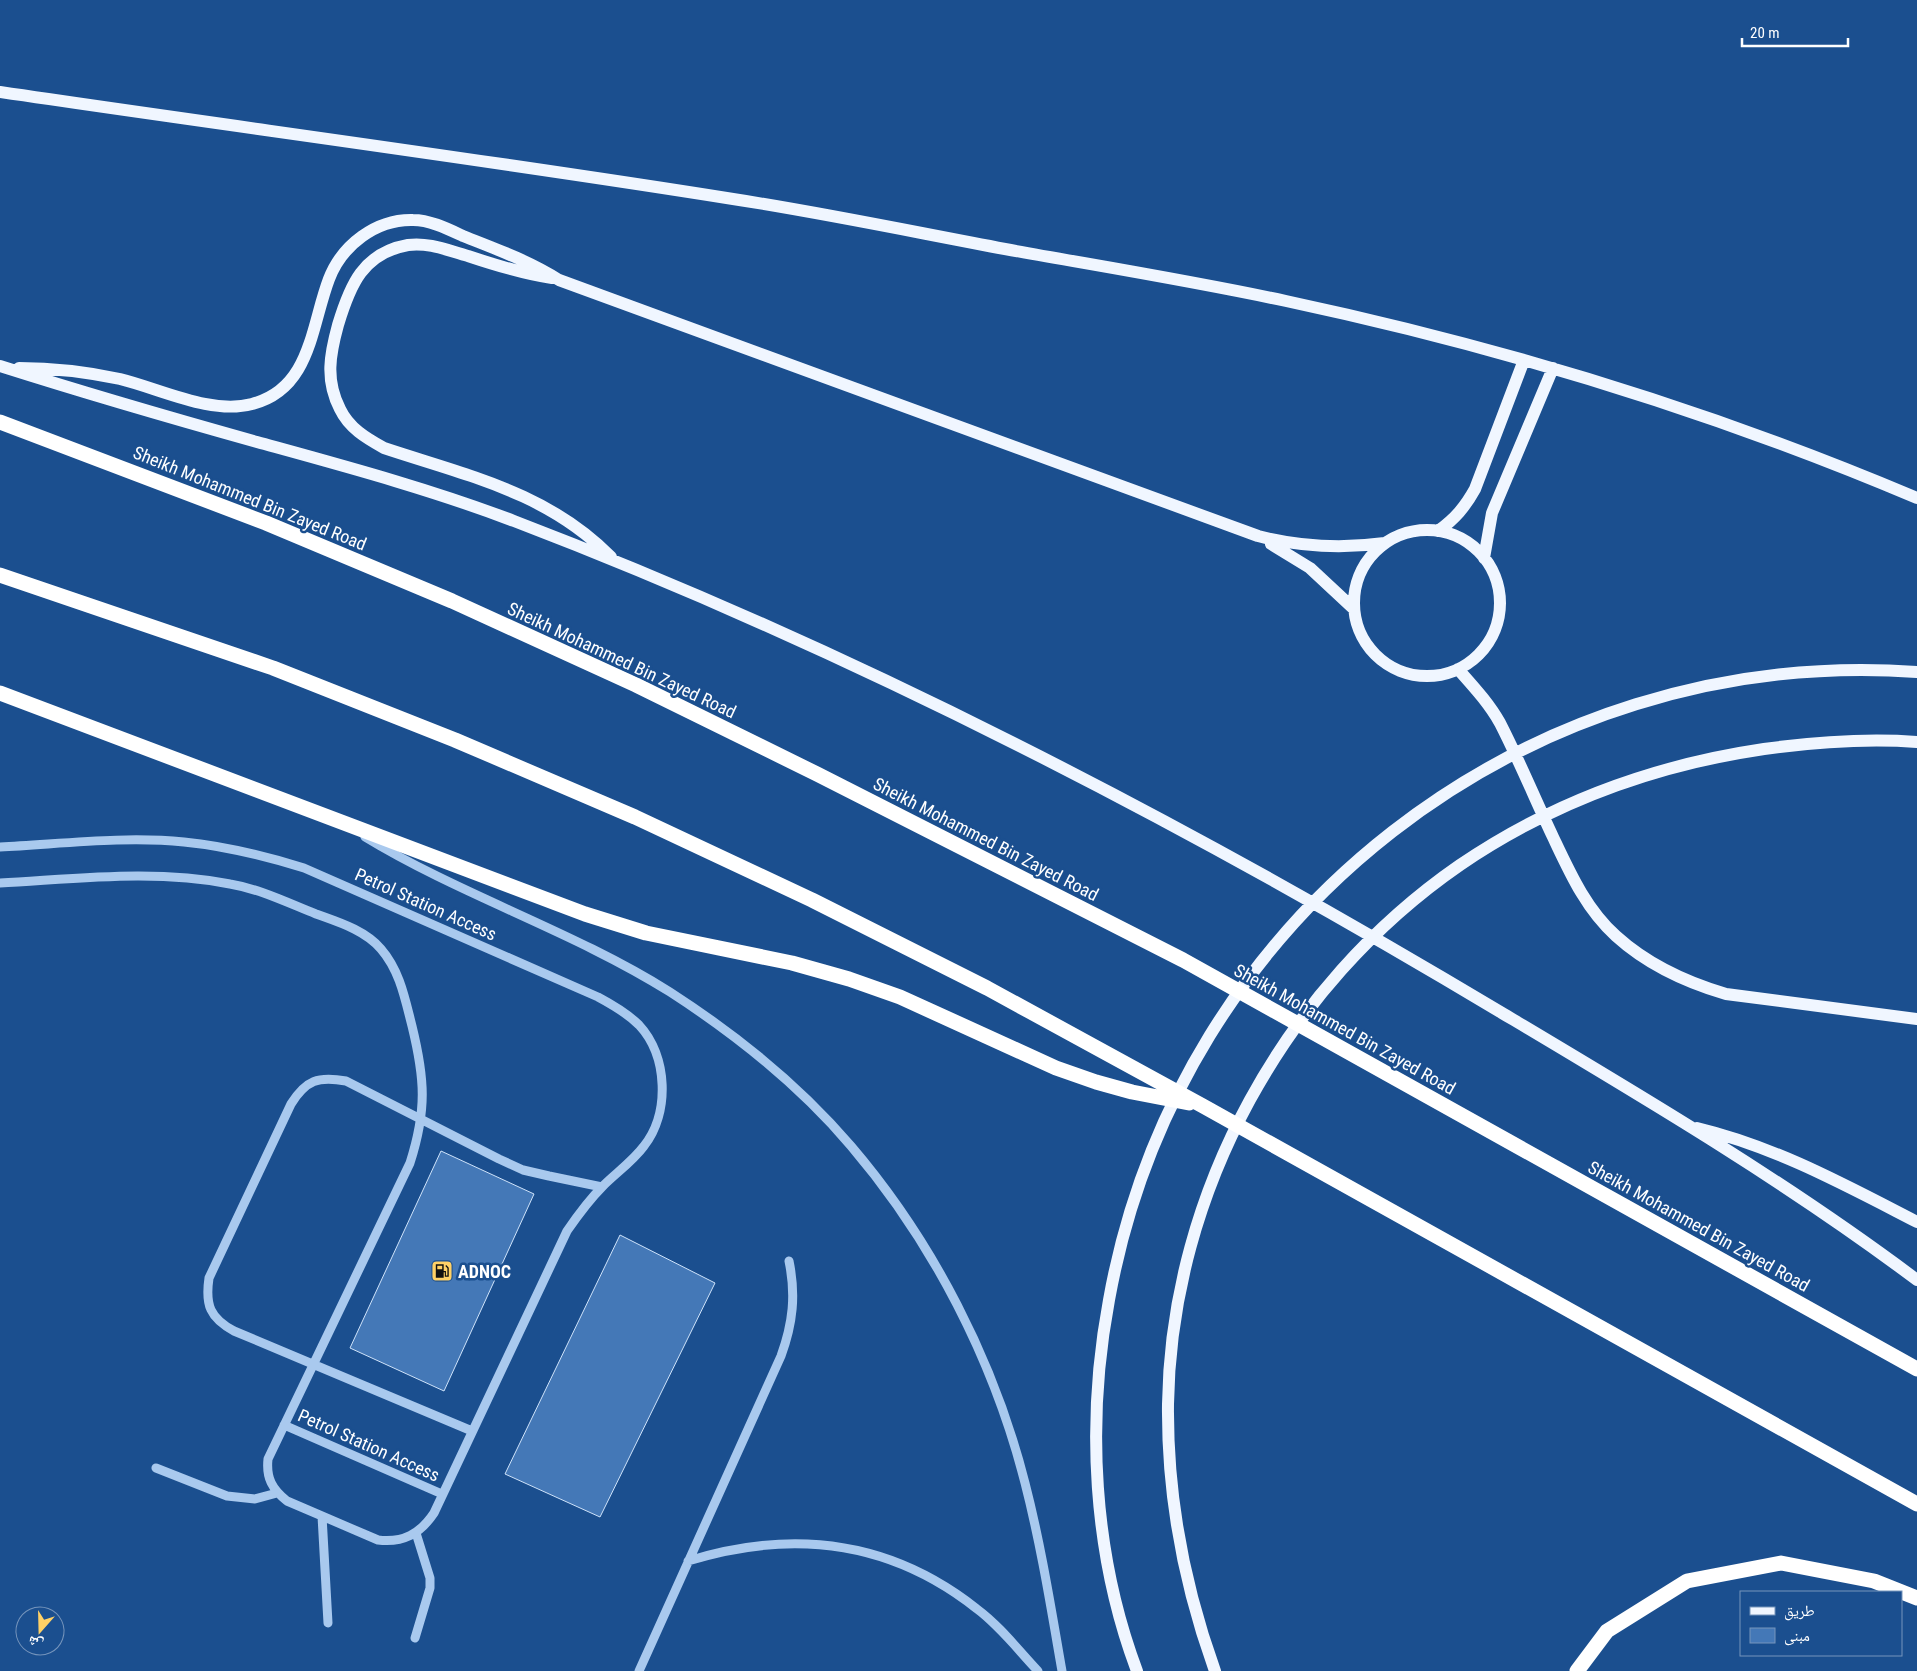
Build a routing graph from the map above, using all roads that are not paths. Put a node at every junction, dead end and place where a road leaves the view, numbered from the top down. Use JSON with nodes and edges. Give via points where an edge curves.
{"nodes":[{"id":1,"x":0,"y":92,"type":"edge"},
{"id":2,"x":559,"y":280,"type":"junction"},
{"id":3,"x":1524,"y":360,"type":"junction"},
{"id":4,"x":3,"y":368,"type":"edge"},
{"id":5,"x":1552,"y":368,"type":"junction"},
{"id":6,"x":0,"y":422,"type":"edge"},
{"id":7,"x":1917,"y":498,"type":"edge"},
{"id":8,"x":1438,"y":531,"type":"junction"},
{"id":9,"x":1258,"y":536,"type":"junction"},
{"id":10,"x":1385,"y":543,"type":"junction"},
{"id":11,"x":1484,"y":558,"type":"junction"},
{"id":12,"x":616,"y":561,"type":"junction"},
{"id":13,"x":0,"y":575,"type":"edge"},
{"id":14,"x":1354,"y":609,"type":"junction"},
{"id":15,"x":1458,"y":669,"type":"junction"},
{"id":16,"x":1917,"y":672,"type":"edge"},
{"id":17,"x":0,"y":692,"type":"edge"},
{"id":18,"x":1917,"y":742,"type":"edge"},
{"id":19,"x":337,"y":820,"type":"junction"},
{"id":20,"x":0,"y":847,"type":"edge"},
{"id":21,"x":0,"y":883,"type":"edge"},
{"id":22,"x":1917,"y":1019,"type":"edge"},
{"id":23,"x":1203,"y":1106,"type":"junction"},
{"id":24,"x":422,"y":1119,"type":"junction"},
{"id":25,"x":1686,"y":1125,"type":"junction"},
{"id":26,"x":602,"y":1187,"type":"junction"},
{"id":27,"x":1917,"y":1222,"type":"edge"},
{"id":28,"x":789,"y":1261,"type":"dead end"},
{"id":29,"x":1917,"y":1280,"type":"edge"},
{"id":30,"x":314,"y":1364,"type":"junction"},
{"id":31,"x":1917,"y":1369,"type":"edge"},
{"id":32,"x":284,"y":1425,"type":"junction"},
{"id":33,"x":472,"y":1431,"type":"junction"},
{"id":34,"x":156,"y":1468,"type":"dead end"},
{"id":35,"x":277,"y":1493,"type":"junction"},
{"id":36,"x":442,"y":1494,"type":"junction"},
{"id":37,"x":1917,"y":1504,"type":"edge"},
{"id":38,"x":322,"y":1516,"type":"junction"},
{"id":39,"x":416,"y":1533,"type":"junction"},
{"id":40,"x":688,"y":1561,"type":"junction"},
{"id":41,"x":1898,"y":1591,"type":"edge"},
{"id":42,"x":1902,"y":1592,"type":"edge"},
{"id":43,"x":1917,"y":1598,"type":"edge"},
{"id":44,"x":328,"y":1622,"type":"dead end"},
{"id":45,"x":415,"y":1638,"type":"dead end"},
{"id":46,"x":639,"y":1671,"type":"edge"},
{"id":47,"x":1038,"y":1671,"type":"edge"},
{"id":48,"x":1062,"y":1671,"type":"edge"},
{"id":49,"x":1137,"y":1671,"type":"edge"},
{"id":50,"x":1215,"y":1671,"type":"edge"},
{"id":51,"x":1577,"y":1671,"type":"edge"}],
"edges":[{"from":1,"to":3,"type":"main road","via":[[736,200],[1287,301],[1406,328]]},
{"from":2,"to":4,"type":"main road","via":[[523,260],[434,224],[413,220],[391,222],[371,230],[353,243],[339,260],[329,279],[302,367],[272,396],[253,404],[233,408],[212,406],[93,374]]},
{"from":2,"to":9,"type":"main road"},
{"from":2,"to":12,"type":"main road","via":[[430,245],[409,245],[390,250],[372,260],[347,293],[330,352],[332,392],[351,426],[367,439],[384,448],[537,501],[566,518]]},
{"from":3,"to":5,"type":"main road"},
{"from":3,"to":8,"type":"main road","via":[[1466,506]]},
{"from":4,"to":12,"type":"main road","via":[[437,493]]},
{"from":5,"to":7,"type":"main road","via":[[1769,439]]},
{"from":5,"to":11,"type":"main road","via":[[1492,513]]},
{"from":6,"to":31,"type":"highway","name":"Sheikh Mohammed Bin Zayed Road","via":[[266,523],[452,601],[636,685],[817,774],[1183,960]]},
{"from":8,"to":10,"type":"main road","via":[[1419,530],[1401,534]]},
{"from":8,"to":11,"type":"main road","via":[[1456,536]]},
{"from":9,"to":10,"type":"main road","via":[[1289,544],[1321,547]]},
{"from":9,"to":14,"type":"main road","via":[[1310,568]]},
{"from":10,"to":14,"type":"main road","via":[[1370,556],[1360,572],[1354,590]]},
{"from":11,"to":15,"type":"main road","via":[[1495,577],[1500,598],[1498,620],[1490,640],[1476,657]]},
{"from":12,"to":25,"type":"main road","via":[[867,672],[1121,799],[1350,924]]},
{"from":13,"to":23,"type":"highway","via":[[273,668],[455,740],[635,817],[812,900],[987,988]]},
{"from":14,"to":15,"type":"main road","via":[[1365,642],[1390,666],[1424,676]]},
{"from":15,"to":22,"type":"main road","via":[[1499,722],[1576,886],[1615,936],[1667,972],[1726,994]]},
{"from":16,"to":49,"type":"main road","via":[[1830,669],[1763,675],[1697,687],[1632,704],[1569,727],[1450,788],[1396,827],[1344,870],[1254,968],[1216,1023],[1183,1080],[1154,1141],[1126,1222],[1102,1334],[1096,1401],[1102,1534],[1114,1597]]},
{"from":17,"to":19,"type":"highway"},
{"from":18,"to":50,"type":"main road","via":[[1834,741],[1724,755],[1668,768],[1560,808],[1508,835],[1437,883],[1371,939],[1296,1026],[1260,1082],[1214,1177],[1195,1232],[1174,1335],[1168,1402],[1175,1517],[1201,1632]]},
{"from":19,"to":23,"type":"highway","via":[[585,914],[646,933],[849,979],[900,997],[1056,1068],[1132,1092]]},
{"from":19,"to":48,"type":"street","via":[[420,867],[601,953],[670,992],[734,1038],[794,1089],[850,1145],[897,1206],[938,1270],[974,1338],[1002,1409],[1025,1482]]},
{"from":20,"to":26,"type":"street","name":"Petrol Station Access","via":[[184,842],[265,856],[304,868],[621,1009],[640,1026],[654,1048],[662,1073],[662,1098],[657,1124],[644,1146]]},
{"from":21,"to":24,"type":"street","name":"Petrol Station Access","via":[[146,876],[206,879],[257,891],[364,935],[385,954],[401,985],[422,1074]]},
{"from":23,"to":37,"type":"highway"},
{"from":24,"to":26,"type":"street","via":[[523,1170]]},
{"from":24,"to":30,"type":"street","name":"Petrol Station Access","via":[[410,1163]]},
{"from":24,"to":30,"type":"street","via":[[346,1081],[330,1078],[313,1081],[300,1090],[210,1278],[206,1294],[210,1310],[220,1323]]},
{"from":25,"to":27,"type":"main road","via":[[1727,1135],[1806,1165]]},
{"from":25,"to":29,"type":"main road","via":[[1782,1184]]},
{"from":26,"to":33,"type":"street","name":"Petrol Station Access","via":[[567,1232]]},
{"from":28,"to":40,"type":"street","via":[[794,1301],[789,1333]]},
{"from":30,"to":32,"type":"street","name":"Petrol Station Access"},
{"from":30,"to":33,"type":"street"},
{"from":32,"to":35,"type":"street","name":"Petrol Station Access","via":[[268,1459],[270,1483]]},
{"from":32,"to":36,"type":"street","name":"Petrol Station Access"},
{"from":33,"to":36,"type":"street","name":"Petrol Station Access"},
{"from":34,"to":35,"type":"street","via":[[227,1496],[255,1499]]},
{"from":35,"to":38,"type":"street","via":[[287,1501]]},
{"from":36,"to":39,"type":"street","name":"Petrol Station Access","via":[[426,1524]]},
{"from":38,"to":39,"type":"street","via":[[378,1540],[391,1542]]},
{"from":38,"to":44,"type":"street"},
{"from":39,"to":45,"type":"street","via":[[430,1588]]},
{"from":40,"to":46,"type":"street"},
{"from":40,"to":47,"type":"street","via":[[720,1551],[788,1542],[823,1544],[890,1560],[952,1590],[979,1610]]},
{"from":41,"to":51,"type":"highway","via":[[1874,1582],[1781,1563],[1687,1581],[1607,1631]]},
{"from":42,"to":43,"type":"highway"}]}
